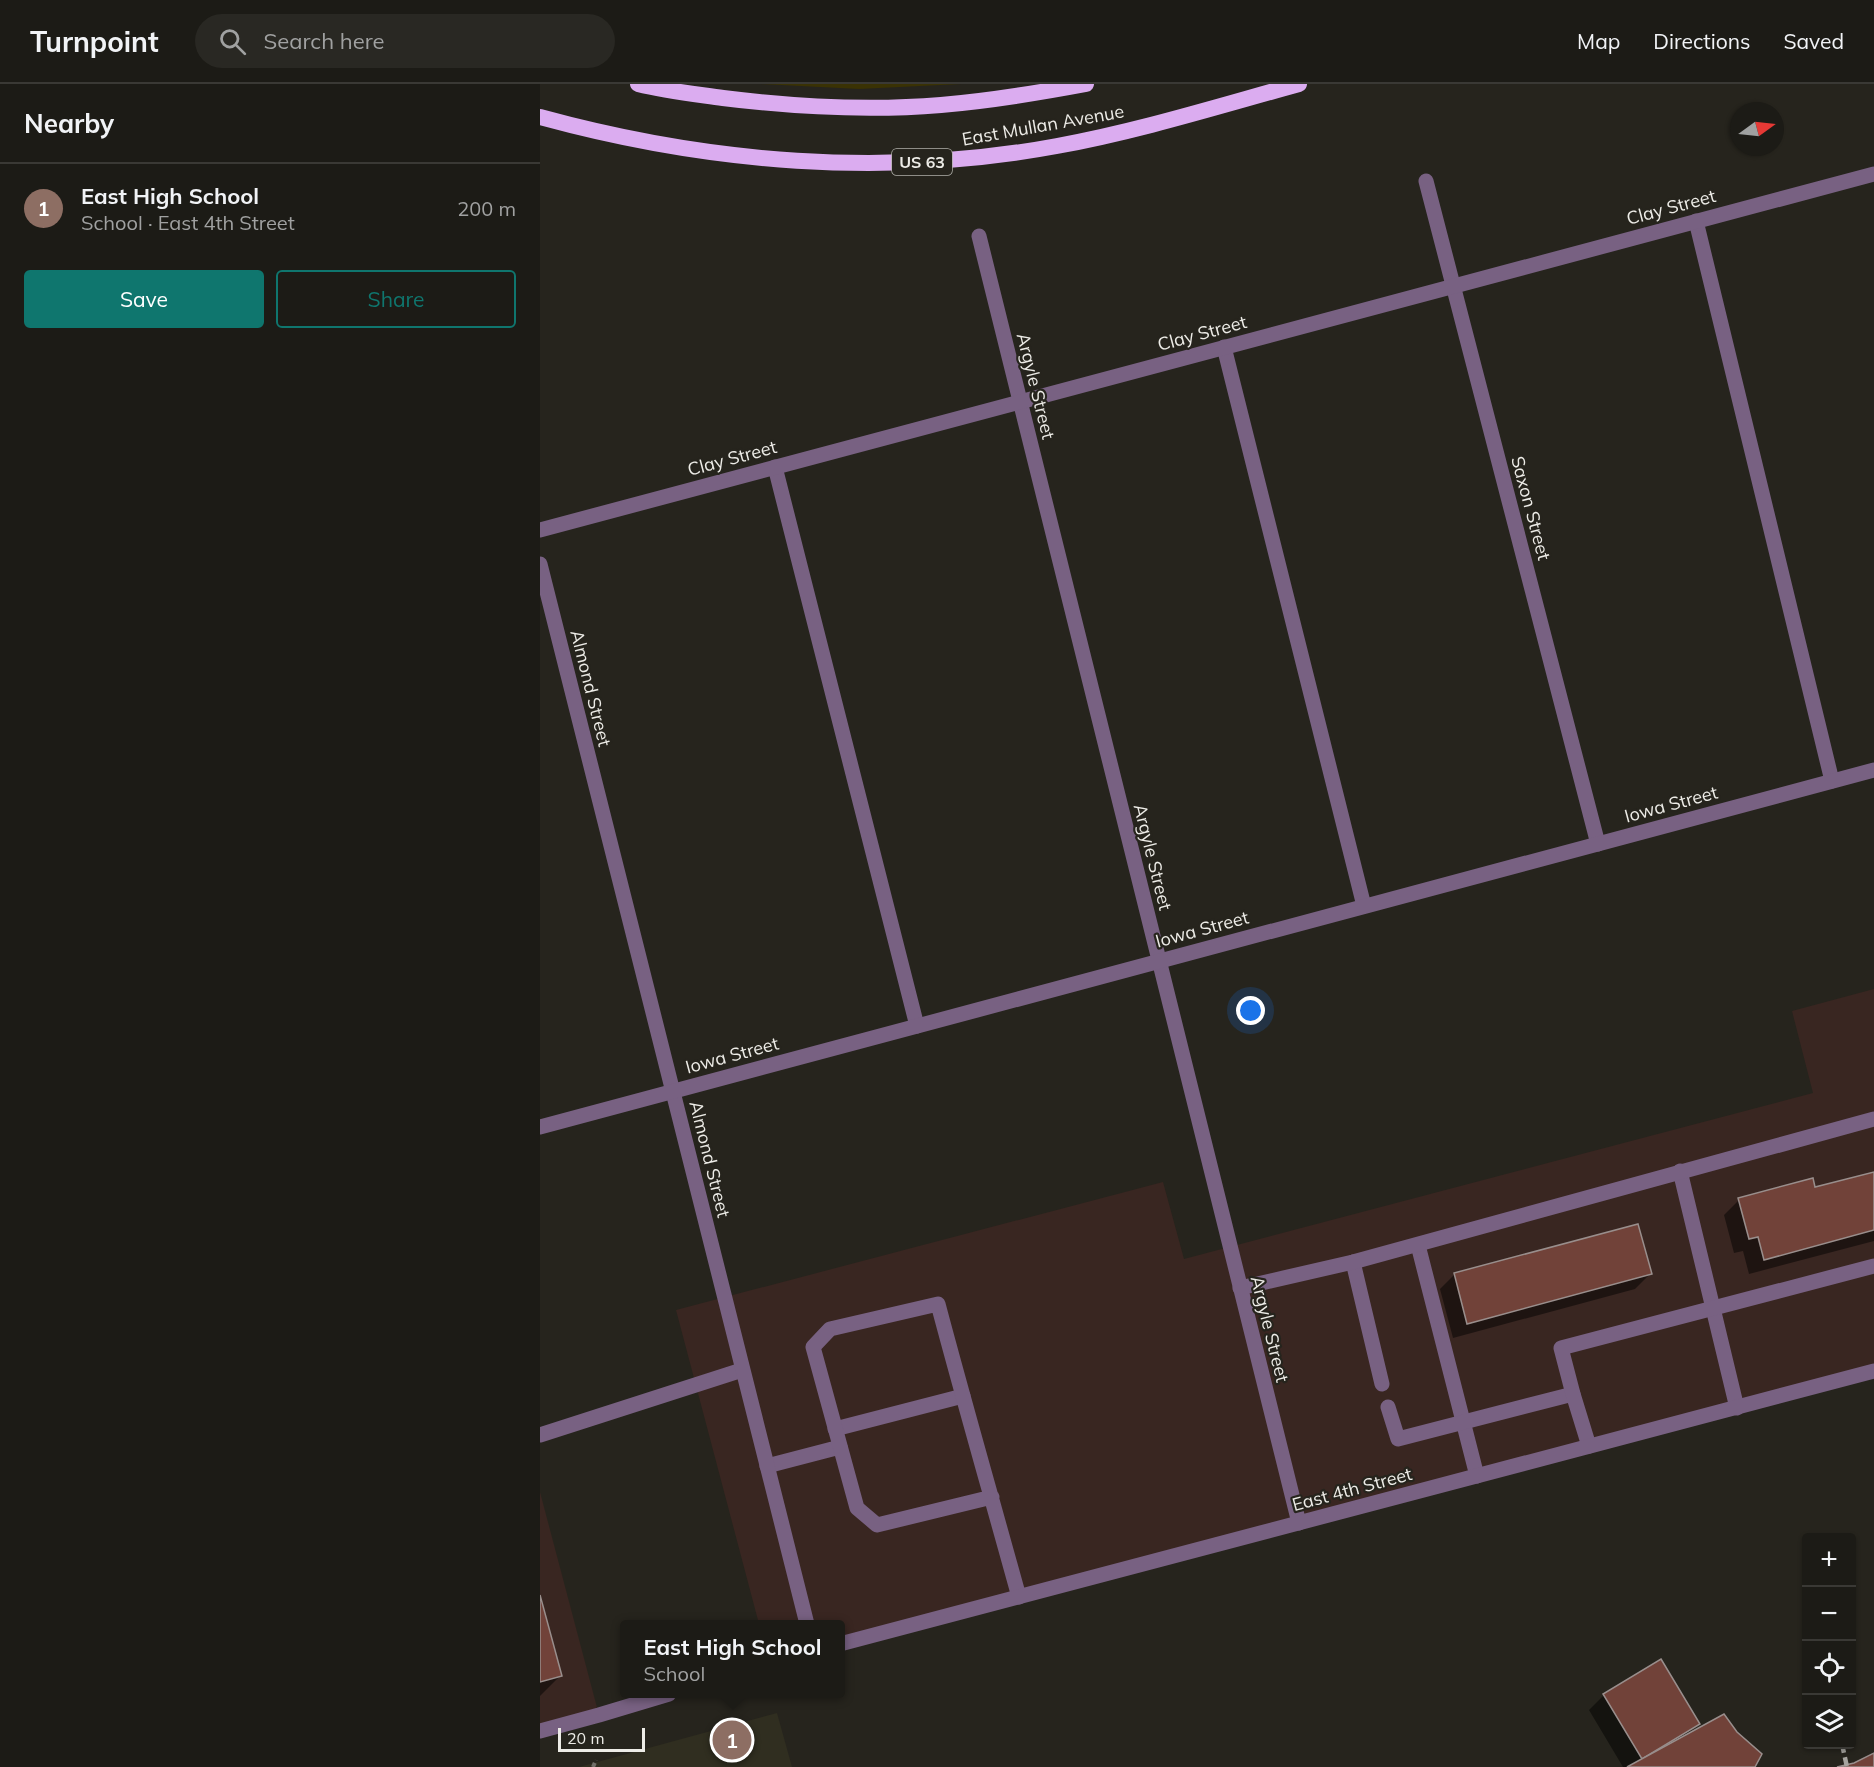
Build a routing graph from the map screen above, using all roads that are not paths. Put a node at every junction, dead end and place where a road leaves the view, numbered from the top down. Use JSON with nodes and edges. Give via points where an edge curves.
{"nodes":[{"id":1,"x":638,"y":84,"type":"edge"},
{"id":2,"x":1086,"y":84,"type":"edge"},
{"id":3,"x":1299,"y":84,"type":"edge"},
{"id":4,"x":540,"y":117,"type":"edge"},
{"id":5,"x":1874,"y":174,"type":"edge"},
{"id":6,"x":1426,"y":181,"type":"dead end"},
{"id":7,"x":1696,"y":221,"type":"junction"},
{"id":8,"x":979,"y":236,"type":"dead end"},
{"id":9,"x":1454,"y":286,"type":"junction"},
{"id":10,"x":1224,"y":347,"type":"junction"},
{"id":11,"x":1020,"y":402,"type":"junction"},
{"id":12,"x":775,"y":467,"type":"junction"},
{"id":13,"x":540,"y":530,"type":"edge"},
{"id":14,"x":540,"y":564,"type":"edge"},
{"id":15,"x":1874,"y":770,"type":"edge"},
{"id":16,"x":1832,"y":781,"type":"junction"},
{"id":17,"x":1598,"y":844,"type":"junction"},
{"id":18,"x":1364,"y":906,"type":"junction"},
{"id":19,"x":1159,"y":961,"type":"junction"},
{"id":20,"x":917,"y":1026,"type":"junction"},
{"id":21,"x":673,"y":1091,"type":"junction"},
{"id":22,"x":1874,"y":1119,"type":"edge"},
{"id":23,"x":540,"y":1127,"type":"edge"},
{"id":24,"x":1680,"y":1171,"type":"junction"},
{"id":25,"x":1418,"y":1245,"type":"junction"},
{"id":26,"x":1353,"y":1262,"type":"junction"},
{"id":27,"x":1874,"y":1266,"type":"edge"},
{"id":28,"x":1240,"y":1288,"type":"junction"},
{"id":29,"x":1713,"y":1309,"type":"junction"},
{"id":30,"x":742,"y":1370,"type":"junction"},
{"id":31,"x":1874,"y":1371,"type":"edge"},
{"id":32,"x":1382,"y":1384,"type":"dead end"},
{"id":33,"x":1573,"y":1394,"type":"junction"},
{"id":34,"x":963,"y":1396,"type":"junction"},
{"id":35,"x":1388,"y":1407,"type":"dead end"},
{"id":36,"x":1737,"y":1407,"type":"junction"},
{"id":37,"x":1462,"y":1422,"type":"junction"},
{"id":38,"x":835,"y":1430,"type":"junction"},
{"id":39,"x":540,"y":1434,"type":"edge"},
{"id":40,"x":1589,"y":1446,"type":"junction"},
{"id":41,"x":840,"y":1447,"type":"junction"},
{"id":42,"x":767,"y":1466,"type":"junction"},
{"id":43,"x":1476,"y":1476,"type":"junction"},
{"id":44,"x":992,"y":1497,"type":"junction"},
{"id":45,"x":1299,"y":1523,"type":"junction"},
{"id":46,"x":1019,"y":1597,"type":"junction"},
{"id":47,"x":806,"y":1620,"type":"edge"},
{"id":48,"x":845,"y":1643,"type":"edge"},
{"id":49,"x":655,"y":1698,"type":"edge"},
{"id":50,"x":540,"y":1731,"type":"edge"}],
"edges":[{"from":1,"to":2,"type":"highway","name":"East Mullan Avenue","via":[[770,104],[853,108],[940,105]]},
{"from":3,"to":4,"type":"highway","name":"East Mullan Avenue","number":"US 63","via":[[1125,132],[1056,146],[916,162],[763,159],[653,144]]},
{"from":5,"to":7,"type":"street","name":"Clay Street"},
{"from":6,"to":9,"type":"street","name":"Saxon Street"},
{"from":7,"to":9,"type":"street","name":"Clay Street"},
{"from":7,"to":16,"type":"street"},
{"from":8,"to":11,"type":"street","name":"Argyle Street"},
{"from":9,"to":10,"type":"street","name":"Clay Street"},
{"from":9,"to":17,"type":"street","name":"Saxon Street"},
{"from":10,"to":11,"type":"street","name":"Clay Street"},
{"from":10,"to":18,"type":"street"},
{"from":11,"to":12,"type":"street","name":"Clay Street"},
{"from":11,"to":19,"type":"street","name":"Argyle Street"},
{"from":12,"to":13,"type":"street","name":"Clay Street"},
{"from":12,"to":20,"type":"street"},
{"from":14,"to":21,"type":"street","name":"Almond Street"},
{"from":15,"to":16,"type":"street","name":"Iowa Street"},
{"from":16,"to":17,"type":"street","name":"Iowa Street"},
{"from":17,"to":18,"type":"street","name":"Iowa Street"},
{"from":18,"to":19,"type":"street","name":"Iowa Street"},
{"from":19,"to":20,"type":"street","name":"Iowa Street"},
{"from":19,"to":28,"type":"street","name":"Argyle Street"},
{"from":20,"to":21,"type":"street","name":"Iowa Street"},
{"from":21,"to":23,"type":"street","name":"Iowa Street"},
{"from":21,"to":30,"type":"street","name":"Almond Street"},
{"from":22,"to":24,"type":"street"},
{"from":24,"to":25,"type":"street"},
{"from":24,"to":29,"type":"street"},
{"from":25,"to":26,"type":"street"},
{"from":25,"to":37,"type":"street"},
{"from":26,"to":28,"type":"street"},
{"from":26,"to":32,"type":"street"},
{"from":27,"to":29,"type":"street"},
{"from":28,"to":45,"type":"street","name":"Argyle Street"},
{"from":29,"to":33,"type":"street","via":[[1561,1348]]},
{"from":29,"to":36,"type":"street"},
{"from":30,"to":39,"type":"street"},
{"from":30,"to":42,"type":"street","name":"Almond Street"},
{"from":31,"to":36,"type":"street","name":"East 4th Street"},
{"from":33,"to":37,"type":"street"},
{"from":33,"to":40,"type":"street"},
{"from":34,"to":38,"type":"street"},
{"from":34,"to":38,"type":"street","via":[[938,1304],[830,1329],[813,1347]]},
{"from":34,"to":44,"type":"street"},
{"from":35,"to":37,"type":"street","via":[[1398,1439]]},
{"from":36,"to":40,"type":"street","name":"East 4th Street"},
{"from":37,"to":43,"type":"street"},
{"from":38,"to":41,"type":"street"},
{"from":40,"to":43,"type":"street","name":"East 4th Street"},
{"from":41,"to":42,"type":"street"},
{"from":41,"to":44,"type":"street","via":[[857,1508],[877,1525]]},
{"from":42,"to":47,"type":"street","name":"Almond Street"},
{"from":43,"to":45,"type":"street","name":"East 4th Street"},
{"from":44,"to":46,"type":"street"},
{"from":45,"to":46,"type":"street","name":"East 4th Street"},
{"from":46,"to":48,"type":"street","name":"East 4th Street"},
{"from":49,"to":50,"type":"street"}]}
